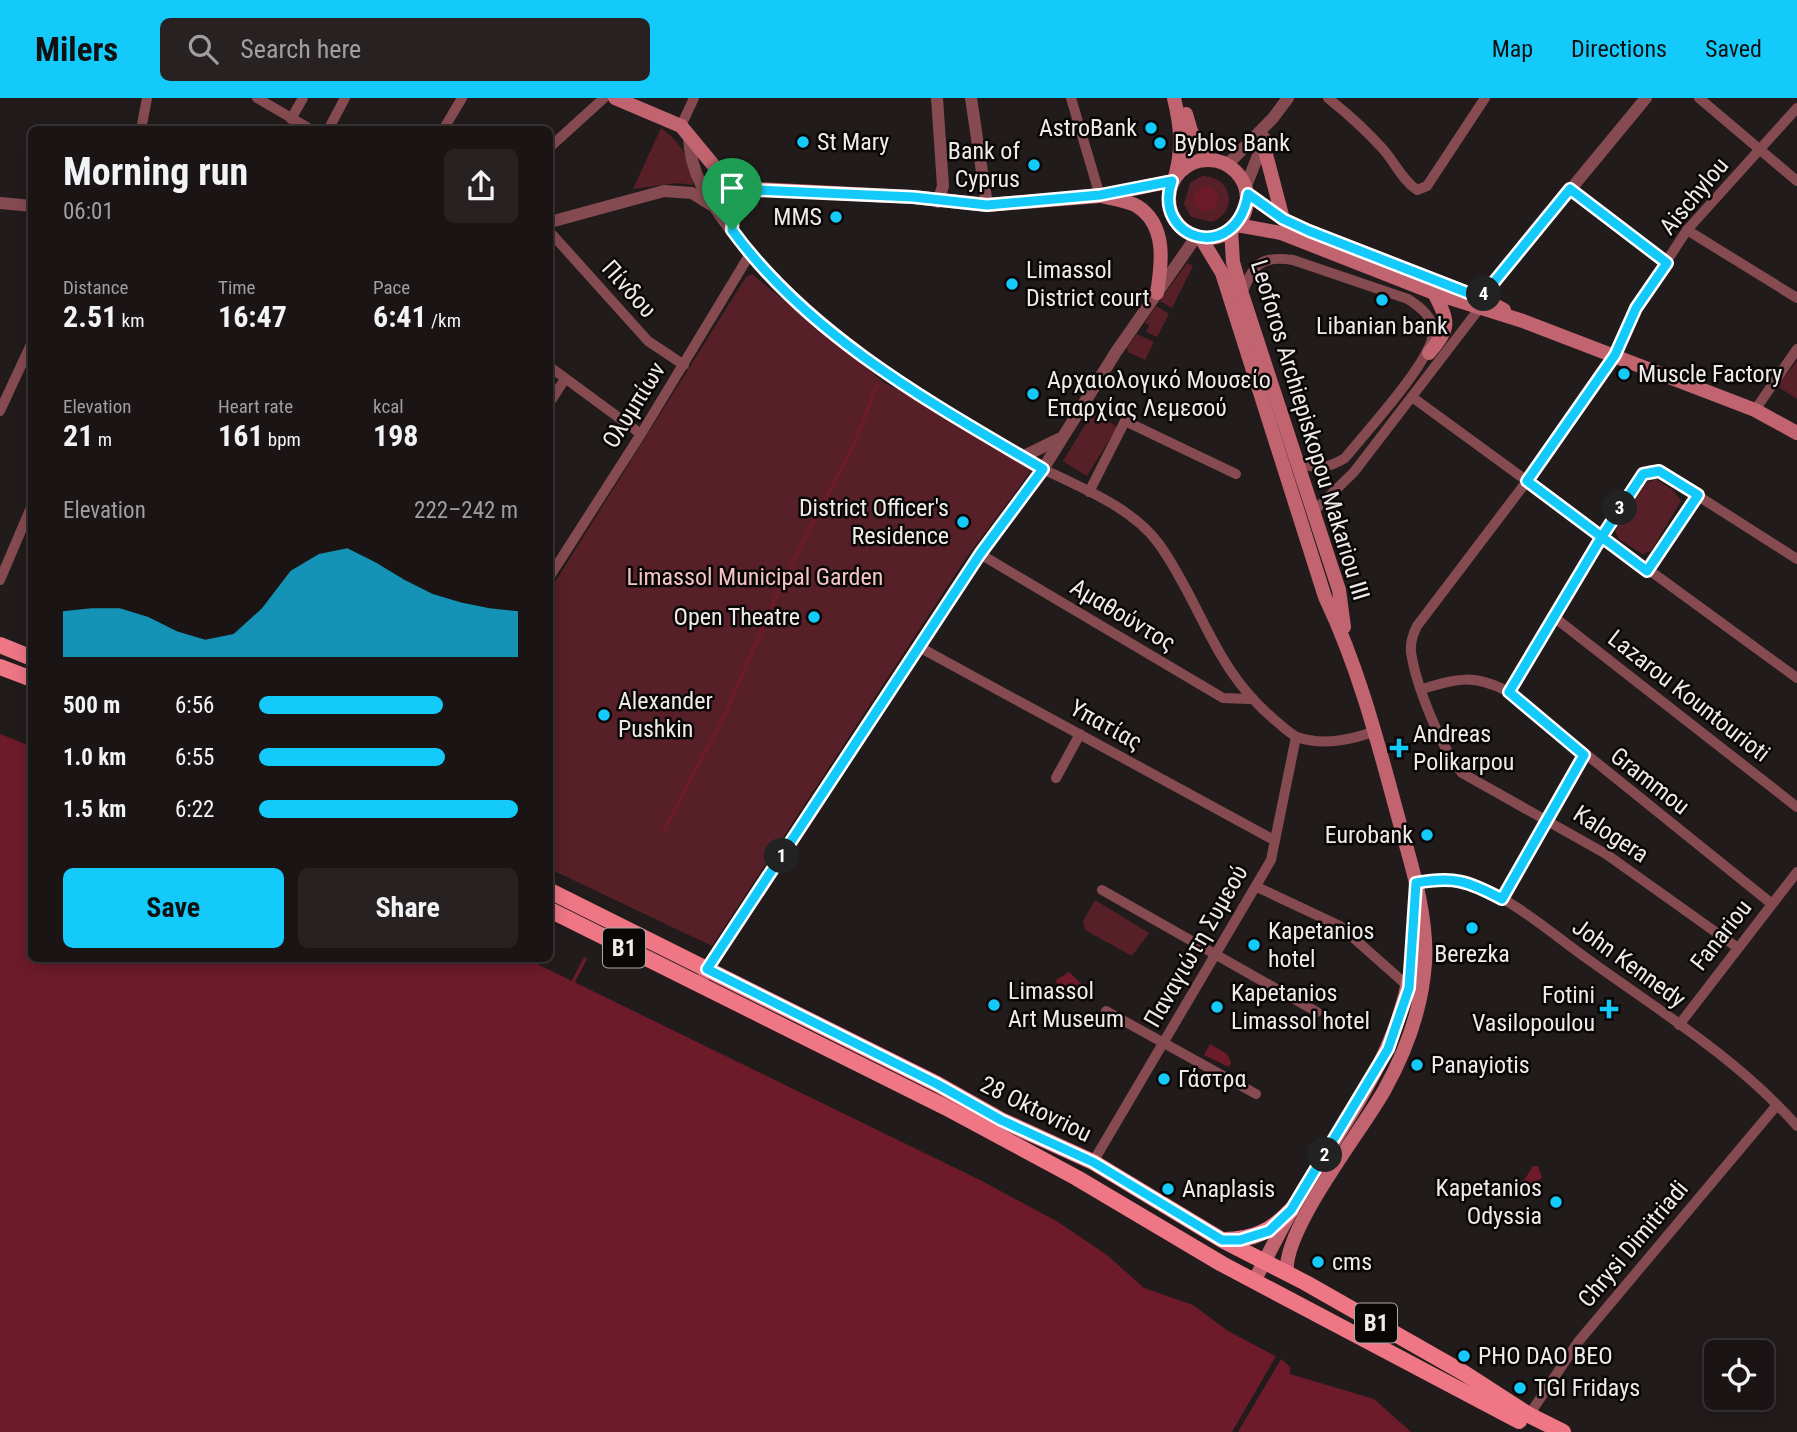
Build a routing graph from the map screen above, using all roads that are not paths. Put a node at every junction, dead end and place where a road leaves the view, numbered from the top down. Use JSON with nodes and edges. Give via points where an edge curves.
{"nodes":[{"id":1,"x":147,"y":98,"type":"edge"},
{"id":2,"x":257,"y":98,"type":"edge"},
{"id":3,"x":303,"y":98,"type":"edge"},
{"id":4,"x":345,"y":98,"type":"edge"},
{"id":5,"x":462,"y":98,"type":"edge"},
{"id":6,"x":604,"y":98,"type":"edge"},
{"id":7,"x":615,"y":98,"type":"edge"},
{"id":8,"x":694,"y":98,"type":"edge"},
{"id":9,"x":937,"y":98,"type":"edge"},
{"id":10,"x":971,"y":98,"type":"edge"},
{"id":11,"x":1071,"y":98,"type":"edge"},
{"id":12,"x":1174,"y":98,"type":"edge"},
{"id":13,"x":1181,"y":98,"type":"edge"},
{"id":14,"x":1288,"y":98,"type":"edge"},
{"id":15,"x":1328,"y":98,"type":"edge"},
{"id":16,"x":1485,"y":98,"type":"edge"},
{"id":17,"x":1646,"y":98,"type":"edge"},
{"id":18,"x":1699,"y":98,"type":"edge"},
{"id":19,"x":1797,"y":108,"type":"edge"},
{"id":20,"x":1273,"y":118,"type":"junction"},
{"id":21,"x":291,"y":119,"type":"junction"},
{"id":22,"x":142,"y":126,"type":"edge"},
{"id":23,"x":304,"y":126,"type":"edge"},
{"id":24,"x":330,"y":126,"type":"edge"},
{"id":25,"x":445,"y":126,"type":"edge"},
{"id":26,"x":685,"y":130,"type":"junction"},
{"id":27,"x":1263,"y":143,"type":"junction"},
{"id":28,"x":553,"y":144,"type":"edge"},
{"id":29,"x":1760,"y":150,"type":"junction"},
{"id":30,"x":1209,"y":159,"type":"junction"},
{"id":31,"x":1227,"y":165,"type":"junction"},
{"id":32,"x":1173,"y":180,"type":"junction"},
{"id":33,"x":1797,"y":181,"type":"edge"},
{"id":34,"x":1570,"y":189,"type":"junction"},
{"id":35,"x":755,"y":190,"type":"junction"},
{"id":36,"x":1247,"y":190,"type":"junction"},
{"id":37,"x":1100,"y":195,"type":"junction"},
{"id":38,"x":938,"y":202,"type":"junction"},
{"id":39,"x":0,"y":203,"type":"edge"},
{"id":40,"x":711,"y":205,"type":"junction"},
{"id":41,"x":987,"y":205,"type":"junction"},
{"id":42,"x":28,"y":206,"type":"edge"},
{"id":43,"x":1283,"y":219,"type":"junction"},
{"id":44,"x":553,"y":221,"type":"edge"},
{"id":45,"x":1234,"y":228,"type":"junction"},
{"id":46,"x":732,"y":230,"type":"junction"},
{"id":47,"x":1687,"y":230,"type":"junction"},
{"id":48,"x":553,"y":235,"type":"edge"},
{"id":49,"x":1198,"y":237,"type":"junction"},
{"id":50,"x":750,"y":254,"type":"junction"},
{"id":51,"x":1667,"y":263,"type":"junction"},
{"id":52,"x":1157,"y":293,"type":"junction"},
{"id":53,"x":1434,"y":293,"type":"junction"},
{"id":54,"x":1242,"y":294,"type":"junction"},
{"id":55,"x":1797,"y":298,"type":"edge"},
{"id":56,"x":1480,"y":304,"type":"junction"},
{"id":57,"x":1797,"y":349,"type":"edge"},
{"id":58,"x":28,"y":351,"type":"edge"},
{"id":59,"x":1429,"y":353,"type":"junction"},
{"id":60,"x":1615,"y":355,"type":"junction"},
{"id":61,"x":684,"y":365,"type":"junction"},
{"id":62,"x":553,"y":369,"type":"edge"},
{"id":63,"x":565,"y":379,"type":"junction"},
{"id":64,"x":553,"y":397,"type":"edge"},
{"id":65,"x":1412,"y":397,"type":"junction"},
{"id":66,"x":1755,"y":410,"type":"junction"},
{"id":67,"x":0,"y":411,"type":"edge"},
{"id":68,"x":1795,"y":429,"type":"edge"},
{"id":69,"x":641,"y":434,"type":"junction"},
{"id":70,"x":1066,"y":434,"type":"junction"},
{"id":71,"x":1022,"y":457,"type":"junction"},
{"id":72,"x":1297,"y":463,"type":"junction"},
{"id":73,"x":1043,"y":469,"type":"junction"},
{"id":74,"x":1236,"y":474,"type":"dead end"},
{"id":75,"x":1527,"y":481,"type":"junction"},
{"id":76,"x":1089,"y":492,"type":"junction"},
{"id":77,"x":1698,"y":495,"type":"junction"},
{"id":78,"x":1312,"y":512,"type":"junction"},
{"id":79,"x":28,"y":515,"type":"edge"},
{"id":80,"x":1601,"y":538,"type":"junction"},
{"id":81,"x":980,"y":554,"type":"junction"},
{"id":82,"x":1797,"y":559,"type":"edge"},
{"id":83,"x":553,"y":569,"type":"edge"},
{"id":84,"x":1647,"y":571,"type":"junction"},
{"id":85,"x":0,"y":580,"type":"edge"},
{"id":86,"x":1554,"y":617,"type":"junction"},
{"id":87,"x":1347,"y":642,"type":"junction"},
{"id":88,"x":0,"y":645,"type":"edge"},
{"id":89,"x":919,"y":647,"type":"junction"},
{"id":90,"x":28,"y":656,"type":"edge"},
{"id":91,"x":0,"y":667,"type":"edge"},
{"id":92,"x":27,"y":677,"type":"edge"},
{"id":93,"x":1797,"y":678,"type":"edge"},
{"id":94,"x":1422,"y":689,"type":"junction"},
{"id":95,"x":1509,"y":692,"type":"junction"},
{"id":96,"x":1249,"y":699,"type":"junction"},
{"id":97,"x":1375,"y":731,"type":"junction"},
{"id":98,"x":1080,"y":734,"type":"junction"},
{"id":99,"x":1296,"y":737,"type":"junction"},
{"id":100,"x":1584,"y":755,"type":"junction"},
{"id":101,"x":1056,"y":778,"type":"dead end"},
{"id":102,"x":1797,"y":807,"type":"edge"},
{"id":103,"x":1548,"y":819,"type":"junction"},
{"id":104,"x":1273,"y":840,"type":"junction"},
{"id":105,"x":1797,"y":872,"type":"edge"},
{"id":106,"x":1416,"y":883,"type":"junction"},
{"id":107,"x":1257,"y":887,"type":"junction"},
{"id":108,"x":1102,"y":890,"type":"dead end"},
{"id":109,"x":553,"y":892,"type":"edge"},
{"id":110,"x":1502,"y":899,"type":"junction"},
{"id":111,"x":1772,"y":904,"type":"junction"},
{"id":112,"x":553,"y":912,"type":"edge"},
{"id":113,"x":1738,"y":948,"type":"junction"},
{"id":114,"x":1215,"y":955,"type":"junction"},
{"id":115,"x":707,"y":969,"type":"junction"},
{"id":116,"x":698,"y":985,"type":"junction"},
{"id":117,"x":1409,"y":988,"type":"junction"},
{"id":118,"x":1106,"y":1011,"type":"dead end"},
{"id":119,"x":1317,"y":1012,"type":"dead end"},
{"id":120,"x":1679,"y":1025,"type":"junction"},
{"id":121,"x":1164,"y":1044,"type":"junction"},
{"id":122,"x":1256,"y":1094,"type":"dead end"},
{"id":123,"x":1777,"y":1105,"type":"junction"},
{"id":124,"x":1797,"y":1126,"type":"edge"},
{"id":125,"x":1093,"y":1162,"type":"junction"},
{"id":126,"x":1291,"y":1210,"type":"junction"},
{"id":127,"x":1222,"y":1240,"type":"junction"},
{"id":128,"x":1264,"y":1263,"type":"junction"},
{"id":129,"x":1287,"y":1274,"type":"junction"},
{"id":130,"x":1254,"y":1281,"type":"junction"},
{"id":131,"x":1529,"y":1416,"type":"junction"},
{"id":132,"x":1539,"y":1432,"type":"edge"},
{"id":133,"x":1563,"y":1432,"type":"edge"}],
"edges":[{"from":1,"to":22,"type":"street"},
{"from":2,"to":21,"type":"street"},
{"from":3,"to":21,"type":"street"},
{"from":4,"to":24,"type":"street"},
{"from":5,"to":25,"type":"street"},
{"from":6,"to":28,"type":"street"},
{"from":7,"to":26,"type":"main road"},
{"from":8,"to":26,"type":"street"},
{"from":9,"to":38,"type":"street","via":[[943,186]]},
{"from":10,"to":41,"type":"street"},
{"from":11,"to":37,"type":"street"},
{"from":12,"to":32,"type":"main road","via":[[1182,128],[1181,155]]},
{"from":13,"to":30,"type":"main road","via":[[1191,131]]},
{"from":14,"to":20,"type":"street"},
{"from":15,"to":16,"type":"street","via":[[1358,122],[1417,190],[1427,186]]},
{"from":17,"to":34,"type":"street"},
{"from":18,"to":29,"type":"street"},
{"from":19,"to":29,"type":"street","name":"Aischylou"},
{"from":20,"to":27,"type":"street"},
{"from":20,"to":31,"type":"street"},
{"from":21,"to":23,"type":"street"},
{"from":26,"to":35,"type":"main road","via":[[719,172]]},
{"from":26,"to":40,"type":"street"},
{"from":27,"to":36,"type":"street"},
{"from":27,"to":43,"type":"main road"},
{"from":29,"to":33,"type":"street"},
{"from":29,"to":47,"type":"street","name":"Aischylou"},
{"from":30,"to":31,"type":"main road"},
{"from":30,"to":32,"type":"main road","via":[[1189,164]]},
{"from":31,"to":36,"type":"main road"},
{"from":32,"to":37,"type":"main road"},
{"from":32,"to":49,"type":"main road","via":[[1168,194],[1175,220]]},
{"from":34,"to":51,"type":"street"},
{"from":34,"to":56,"type":"street"},
{"from":35,"to":38,"type":"main road"},
{"from":35,"to":46,"type":"street","via":[[734,202]]},
{"from":36,"to":43,"type":"main road"},
{"from":36,"to":45,"type":"main road","via":[[1244,214]]},
{"from":37,"to":41,"type":"main road"},
{"from":37,"to":52,"type":"main road","via":[[1135,204],[1155,228],[1162,264]]},
{"from":38,"to":41,"type":"main road"},
{"from":39,"to":42,"type":"street"},
{"from":40,"to":44,"type":"street","via":[[692,193],[664,191]]},
{"from":40,"to":46,"type":"street"},
{"from":43,"to":56,"type":"main road"},
{"from":45,"to":49,"type":"main road","via":[[1220,236]]},
{"from":45,"to":53,"type":"main road","via":[[1281,233]]},
{"from":45,"to":54,"type":"main road","name":"Leoforos Archiepiskopou Makariou III","via":[[1233,262]]},
{"from":46,"to":50,"type":"street"},
{"from":47,"to":51,"type":"street","name":"Aischylou"},
{"from":47,"to":55,"type":"street"},
{"from":48,"to":61,"type":"street","name":"Πίνδου","via":[[648,341]]},
{"from":49,"to":52,"type":"street"},
{"from":49,"to":87,"type":"main road","name":"Leoforos Archiepiskopou Makariou III","via":[[1222,273],[1325,597]]},
{"from":50,"to":61,"type":"street","name":"Ολυμπίων"},
{"from":50,"to":71,"type":"street","via":[[862,357]]},
{"from":51,"to":60,"type":"street","name":"Aischylou","via":[[1636,308]]},
{"from":52,"to":70,"type":"street"},
{"from":53,"to":56,"type":"main road"},
{"from":53,"to":59,"type":"main road","via":[[1446,324]]},
{"from":54,"to":59,"type":"street","via":[[1251,271],[1262,262],[1275,257],[1293,260],[1416,304],[1432,323]]},
{"from":54,"to":72,"type":"main road","name":"Leoforos Archiepiskopou Makariou III"},
{"from":56,"to":60,"type":"main road"},
{"from":56,"to":65,"type":"street"},
{"from":57,"to":66,"type":"street"},
{"from":58,"to":67,"type":"street"},
{"from":59,"to":72,"type":"street","via":[[1345,458],[1330,468]]},
{"from":60,"to":66,"type":"main road"},
{"from":60,"to":75,"type":"street","name":"Aischylou"},
{"from":61,"to":69,"type":"street","name":"Ολυμπίων"},
{"from":62,"to":63,"type":"street"},
{"from":63,"to":64,"type":"street"},
{"from":63,"to":69,"type":"street"},
{"from":65,"to":75,"type":"street"},
{"from":65,"to":78,"type":"street","via":[[1354,472]]},
{"from":66,"to":68,"type":"main road"},
{"from":69,"to":83,"type":"street","name":"Ολυμπίων"},
{"from":70,"to":71,"type":"street"},
{"from":70,"to":73,"type":"street"},
{"from":71,"to":73,"type":"street"},
{"from":72,"to":78,"type":"main road","name":"Leoforos Archiepiskopou Makariou III"},
{"from":73,"to":76,"type":"street"},
{"from":73,"to":81,"type":"street"},
{"from":74,"to":76,"type":"street","via":[[1125,421]]},
{"from":75,"to":80,"type":"street"},
{"from":75,"to":94,"type":"street","name":"Kalogera","via":[[1417,626],[1411,653]]},
{"from":76,"to":96,"type":"street","via":[[1136,521],[1158,543],[1230,674]]},
{"from":77,"to":80,"type":"street","via":[[1650,470]]},
{"from":77,"to":82,"type":"street"},
{"from":77,"to":84,"type":"street"},
{"from":78,"to":87,"type":"main road","name":"Leoforos Archiepiskopou Makariou III","via":[[1339,590]]},
{"from":79,"to":85,"type":"street"},
{"from":80,"to":84,"type":"street"},
{"from":80,"to":86,"type":"street"},
{"from":81,"to":89,"type":"street"},
{"from":81,"to":96,"type":"street","name":"Αμαθούντος","via":[[1223,698]]},
{"from":84,"to":93,"type":"street"},
{"from":86,"to":95,"type":"street"},
{"from":86,"to":102,"type":"street","name":"Lazarou Kountourioti"},
{"from":87,"to":97,"type":"main road","name":"Leoforos Archiepiskopou Makariou III"},
{"from":88,"to":90,"type":"main road"},
{"from":89,"to":98,"type":"street","name":"Υπατίας"},
{"from":89,"to":115,"type":"street"},
{"from":91,"to":92,"type":"main road"},
{"from":94,"to":95,"type":"street","name":"Grammou","via":[[1462,678]]},
{"from":94,"to":103,"type":"street","name":"Kalogera","via":[[1447,755],[1462,773]]},
{"from":95,"to":100,"type":"street","name":"Grammou"},
{"from":96,"to":99,"type":"street"},
{"from":97,"to":99,"type":"street","via":[[1337,741]]},
{"from":97,"to":106,"type":"main road","name":"Leoforos Archiepiskopou Makariou III"},
{"from":98,"to":101,"type":"street"},
{"from":98,"to":104,"type":"street","name":"Υπατίας"},
{"from":99,"to":104,"type":"street","name":"Παναγιώτη Συμεού"},
{"from":100,"to":103,"type":"street"},
{"from":100,"to":111,"type":"street","name":"Grammou"},
{"from":103,"to":110,"type":"street"},
{"from":103,"to":113,"type":"street","name":"Kalogera","via":[[1606,854]]},
{"from":104,"to":107,"type":"street","name":"Παναγιώτη Συμεού","via":[[1271,860]]},
{"from":105,"to":111,"type":"street","name":"Fanariou"},
{"from":106,"to":110,"type":"street","name":"John Kennedy","via":[[1452,878]]},
{"from":106,"to":117,"type":"main road","name":"Leoforos Archiepiskopou Makariou III"},
{"from":106,"to":129,"type":"main road","name":"Leoforos Archiepiskopou Makariou III","via":[[1425,962],[1410,1034],[1385,1089],[1298,1228],[1287,1256]]},
{"from":107,"to":114,"type":"street","name":"Παναγιώτη Συμεού"},
{"from":107,"to":117,"type":"street","via":[[1340,926]]},
{"from":108,"to":114,"type":"street"},
{"from":109,"to":115,"type":"main road","name":"28 Oktovriou","number":"B1"},
{"from":110,"to":120,"type":"street","name":"John Kennedy"},
{"from":111,"to":113,"type":"street","name":"Fanariou"},
{"from":112,"to":116,"type":"main road","name":"28 Oktovriou","number":"B1"},
{"from":113,"to":120,"type":"street","name":"Fanariou"},
{"from":114,"to":119,"type":"street"},
{"from":114,"to":121,"type":"street","name":"Παναγιώτη Συμεού"},
{"from":115,"to":116,"type":"street"},
{"from":115,"to":125,"type":"main road","name":"28 Oktovriou","number":"B1","via":[[1001,1120]]},
{"from":116,"to":130,"type":"main road","name":"28 Oktovriou","number":"B1","via":[[1019,1146]]},
{"from":117,"to":126,"type":"main road","name":"Leoforos Archiepiskopou Makariou III","via":[[1388,1049]]},
{"from":118,"to":121,"type":"street"},
{"from":120,"to":123,"type":"street","name":"John Kennedy"},
{"from":121,"to":122,"type":"street"},
{"from":121,"to":125,"type":"street","name":"Παναγιώτη Συμεού"},
{"from":123,"to":124,"type":"street","name":"John Kennedy"},
{"from":123,"to":131,"type":"street","name":"Chrysi Dimitriadi","via":[[1578,1342]]},
{"from":125,"to":127,"type":"main road","name":"28 Oktovriou","number":"B1"},
{"from":126,"to":127,"type":"main road","via":[[1257,1236]]},
{"from":126,"to":128,"type":"main road","name":"Leoforos Archiepiskopou Makariou III"},
{"from":127,"to":128,"type":"main road","name":"28 Oktovriou","number":"B1"},
{"from":128,"to":129,"type":"main road","name":"28 Oktovriou","number":"B1"},
{"from":128,"to":130,"type":"main road","name":"Leoforos Archiepiskopou Makariou III"},
{"from":129,"to":131,"type":"main road","name":"28 Oktovriou","number":"B1","via":[[1464,1373]]},
{"from":130,"to":132,"type":"main road","name":"28 Oktovriou","number":"B1"},
{"from":131,"to":133,"type":"main road","name":"28 Oktovriou","number":"B1"}]}
